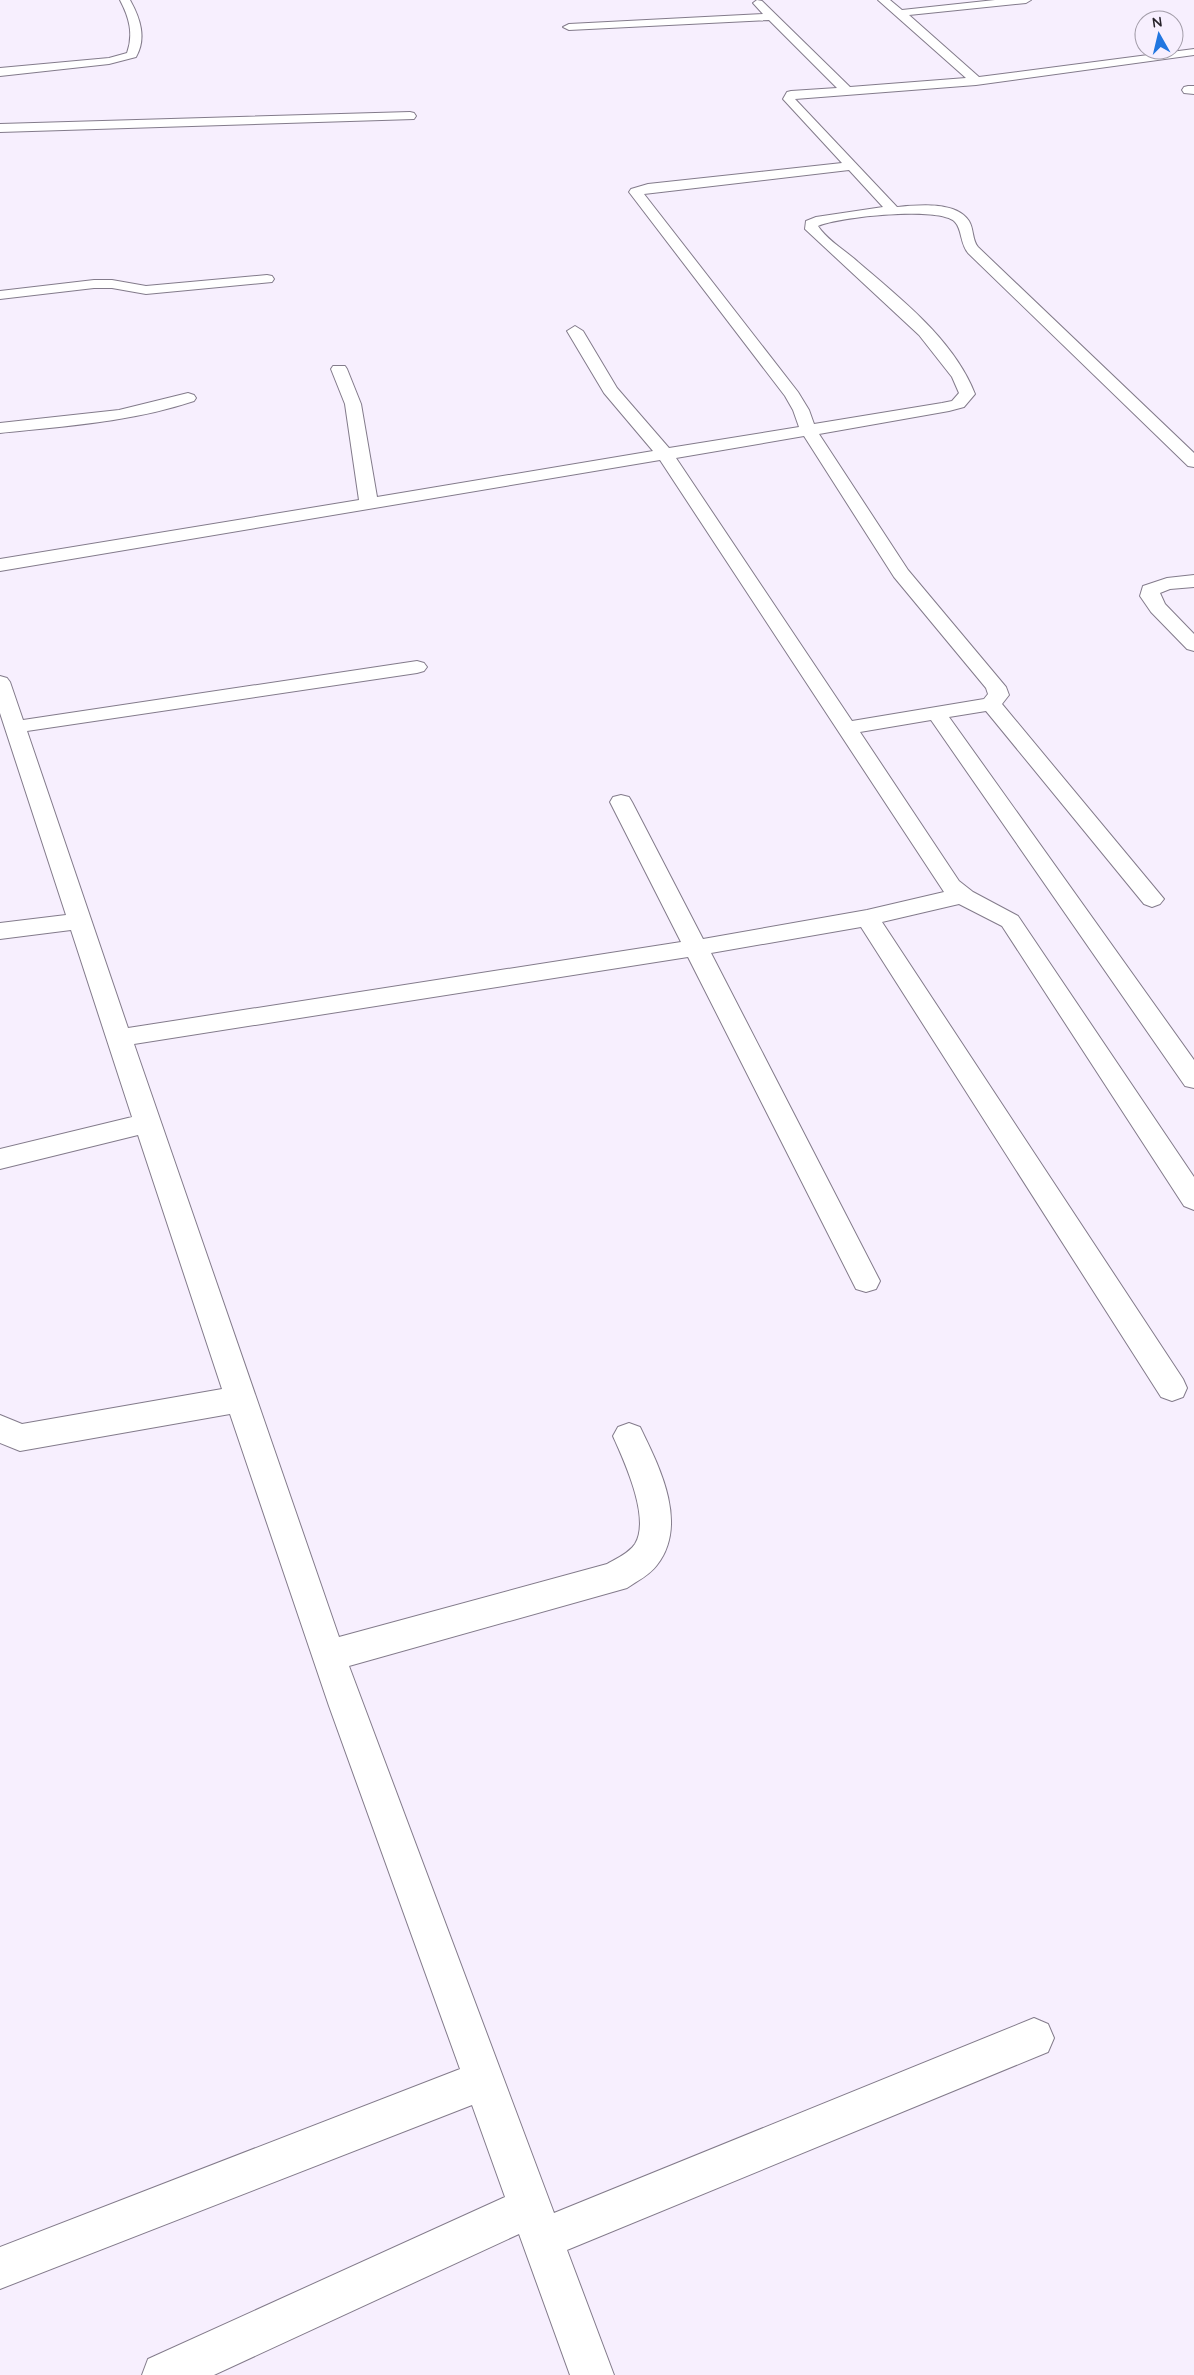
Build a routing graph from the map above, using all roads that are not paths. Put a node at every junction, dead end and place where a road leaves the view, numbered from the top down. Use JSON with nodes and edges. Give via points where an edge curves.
{"nodes":[{"id":1,"x":125,"y":0,"type":"edge"},
{"id":2,"x":755,"y":0,"type":"edge"},
{"id":3,"x":884,"y":0,"type":"edge"},
{"id":4,"x":1026,"y":0,"type":"edge"},
{"id":5,"x":900,"y":13,"type":"junction"},
{"id":6,"x":771,"y":16,"type":"junction"},
{"id":7,"x":569,"y":27,"type":"dead end"},
{"id":8,"x":1194,"y":52,"type":"edge"},
{"id":9,"x":0,"y":72,"type":"edge"},
{"id":10,"x":976,"y":81,"type":"junction"},
{"id":11,"x":846,"y":90,"type":"junction"},
{"id":12,"x":410,"y":116,"type":"dead end"},
{"id":13,"x":0,"y":128,"type":"edge"},
{"id":14,"x":852,"y":166,"type":"junction"},
{"id":15,"x":894,"y":210,"type":"junction"},
{"id":16,"x":267,"y":279,"type":"dead end"},
{"id":17,"x":0,"y":294,"type":"edge"},
{"id":18,"x":576,"y":331,"type":"dead end"},
{"id":19,"x":339,"y":369,"type":"dead end"},
{"id":20,"x":188,"y":398,"type":"dead end"},
{"id":21,"x":0,"y":428,"type":"edge"},
{"id":22,"x":808,"y":430,"type":"junction"},
{"id":23,"x":664,"y":454,"type":"junction"},
{"id":24,"x":1194,"y":462,"type":"edge"},
{"id":25,"x":369,"y":504,"type":"junction"},
{"id":26,"x":0,"y":565,"type":"edge"},
{"id":27,"x":1194,"y":581,"type":"edge"},
{"id":28,"x":1194,"y":645,"type":"edge"},
{"id":29,"x":417,"y":667,"type":"dead end"},
{"id":30,"x":0,"y":682,"type":"edge"},
{"id":31,"x":991,"y":704,"type":"junction"},
{"id":32,"x":936,"y":713,"type":"junction"},
{"id":33,"x":15,"y":727,"type":"junction"},
{"id":34,"x":846,"y":728,"type":"junction"},
{"id":35,"x":621,"y":802,"type":"dead end"},
{"id":36,"x":960,"y":896,"type":"junction"},
{"id":37,"x":1152,"y":899,"type":"dead end"},
{"id":38,"x":867,"y":918,"type":"junction"},
{"id":39,"x":79,"y":921,"type":"junction"},
{"id":40,"x":0,"y":931,"type":"edge"},
{"id":41,"x":696,"y":948,"type":"junction"},
{"id":42,"x":118,"y":1038,"type":"junction"},
{"id":43,"x":1194,"y":1078,"type":"edge"},
{"id":44,"x":147,"y":1123,"type":"junction"},
{"id":45,"x":0,"y":1159,"type":"edge"},
{"id":46,"x":1194,"y":1199,"type":"edge"},
{"id":47,"x":866,"y":1281,"type":"dead end"},
{"id":48,"x":1172,"y":1388,"type":"dead end"},
{"id":49,"x":240,"y":1399,"type":"junction"},
{"id":50,"x":0,"y":1428,"type":"edge"},
{"id":51,"x":629,"y":1436,"type":"dead end"},
{"id":52,"x":329,"y":1656,"type":"junction"},
{"id":53,"x":1034,"y":2038,"type":"dead end"},
{"id":54,"x":484,"y":2080,"type":"junction"},
{"id":55,"x":536,"y":2223,"type":"junction"},
{"id":56,"x":0,"y":2268,"type":"edge"},
{"id":57,"x":164,"y":2375,"type":"edge"},
{"id":58,"x":592,"y":2375,"type":"edge"}],
"edges":[{"from":1,"to":9,"type":"street","via":[[137,28],[132,55],[109,62]]},
{"from":2,"to":6,"type":"street"},
{"from":3,"to":5,"type":"street"},
{"from":4,"to":5,"type":"street"},
{"from":5,"to":10,"type":"street"},
{"from":6,"to":7,"type":"street"},
{"from":6,"to":11,"type":"street"},
{"from":8,"to":10,"type":"street"},
{"from":10,"to":11,"type":"street"},
{"from":11,"to":14,"type":"street","via":[[791,95],[789,100]]},
{"from":12,"to":13,"type":"street"},
{"from":14,"to":15,"type":"street"},
{"from":14,"to":22,"type":"street","via":[[648,188],[636,192],[792,395]]},
{"from":15,"to":22,"type":"street","via":[[825,218],[811,224],[812,229],[944,352],[966,384],[967,394],[958,404],[943,408]]},
{"from":15,"to":24,"type":"street","via":[[942,211],[961,220],[966,227],[968,245]]},
{"from":16,"to":17,"type":"street","via":[[146,290],[94,284]]},
{"from":18,"to":23,"type":"street","via":[[610,390]]},
{"from":19,"to":25,"type":"street","via":[[353,404]]},
{"from":20,"to":21,"type":"street","via":[[132,413]]},
{"from":22,"to":23,"type":"street"},
{"from":22,"to":31,"type":"street","via":[[900,573],[996,687],[998,695]]},
{"from":23,"to":25,"type":"street"},
{"from":23,"to":34,"type":"street"},
{"from":25,"to":26,"type":"street"},
{"from":27,"to":28,"type":"street","via":[[1150,590],[1158,608]]},
{"from":29,"to":33,"type":"street"},
{"from":30,"to":33,"type":"street"},
{"from":31,"to":32,"type":"street"},
{"from":31,"to":37,"type":"street"},
{"from":32,"to":34,"type":"street"},
{"from":32,"to":43,"type":"street"},
{"from":33,"to":39,"type":"street"},
{"from":34,"to":36,"type":"street"},
{"from":35,"to":41,"type":"street"},
{"from":36,"to":38,"type":"street"},
{"from":36,"to":46,"type":"street","via":[[1010,921]]},
{"from":38,"to":41,"type":"street"},
{"from":38,"to":48,"type":"street"},
{"from":39,"to":40,"type":"street"},
{"from":39,"to":42,"type":"street"},
{"from":41,"to":42,"type":"street"},
{"from":41,"to":47,"type":"street"},
{"from":42,"to":44,"type":"street"},
{"from":44,"to":45,"type":"street"},
{"from":44,"to":49,"type":"street"},
{"from":49,"to":50,"type":"street","via":[[20,1438]]},
{"from":49,"to":52,"type":"street"},
{"from":51,"to":52,"type":"street","via":[[651,1490],[655,1521],[650,1548],[640,1560],[615,1577]]},
{"from":52,"to":54,"type":"street"},
{"from":53,"to":55,"type":"street"},
{"from":54,"to":55,"type":"street"},
{"from":54,"to":56,"type":"street"},
{"from":55,"to":57,"type":"street"},
{"from":55,"to":58,"type":"street"}]}
